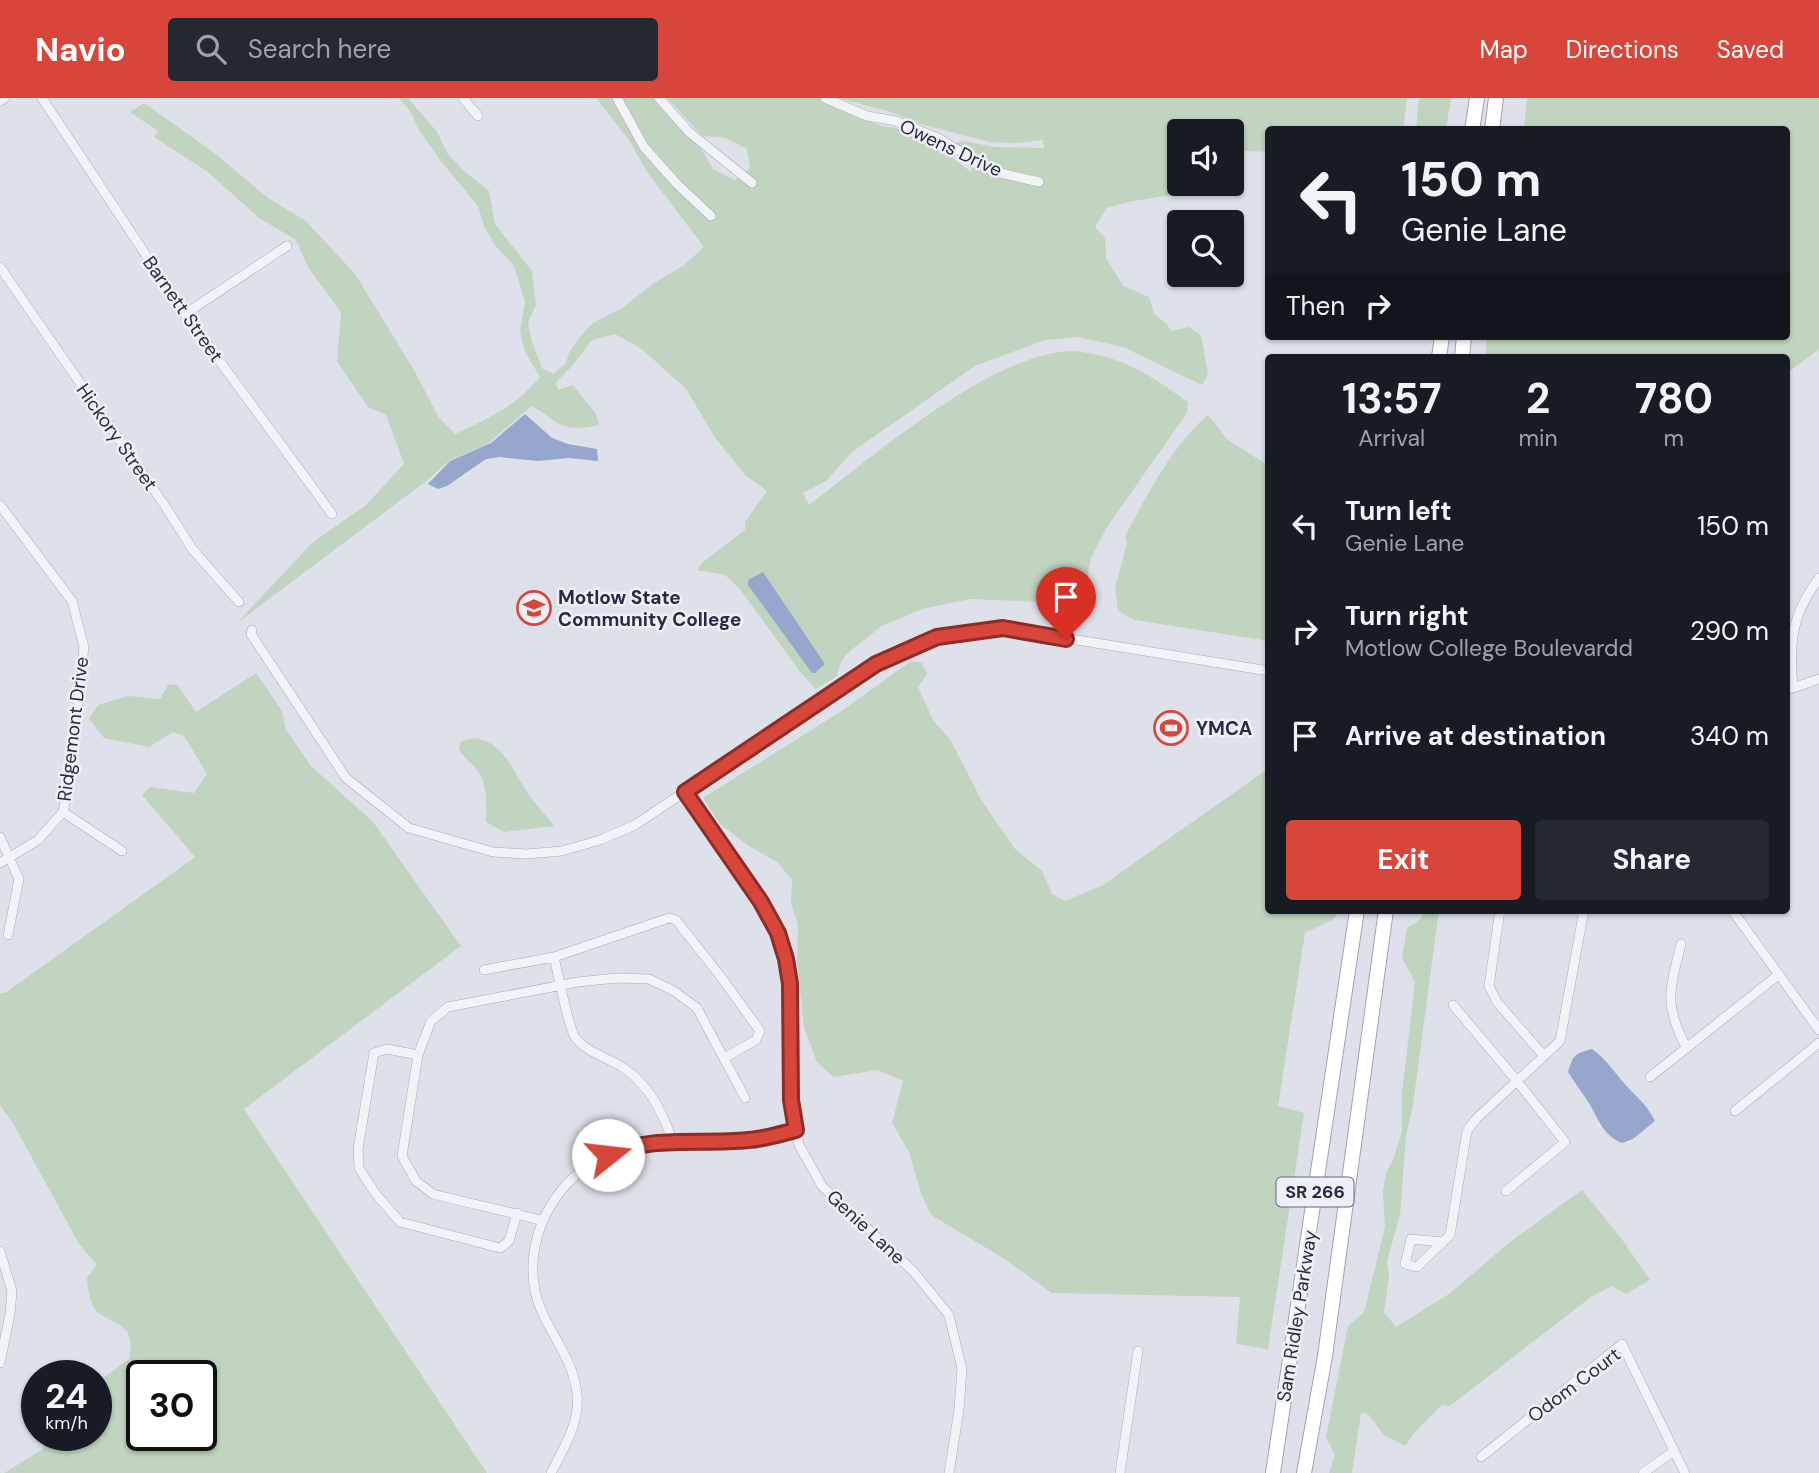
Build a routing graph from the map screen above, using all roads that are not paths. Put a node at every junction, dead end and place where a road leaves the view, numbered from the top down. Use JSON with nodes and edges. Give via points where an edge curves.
{"nodes":[{"id":1,"x":5,"y":98,"type":"edge"},
{"id":2,"x":42,"y":98,"type":"edge"},
{"id":3,"x":463,"y":98,"type":"edge"},
{"id":4,"x":617,"y":98,"type":"edge"},
{"id":5,"x":659,"y":98,"type":"edge"},
{"id":6,"x":825,"y":98,"type":"edge"},
{"id":7,"x":1477,"y":98,"type":"edge"},
{"id":8,"x":1496,"y":98,"type":"edge"},
{"id":9,"x":0,"y":101,"type":"edge"},
{"id":10,"x":478,"y":116,"type":"dead end"},
{"id":11,"x":1473,"y":126,"type":"edge"},
{"id":12,"x":1492,"y":126,"type":"edge"},
{"id":13,"x":1039,"y":182,"type":"dead end"},
{"id":14,"x":752,"y":183,"type":"dead end"},
{"id":15,"x":711,"y":216,"type":"dead end"},
{"id":16,"x":287,"y":246,"type":"dead end"},
{"id":17,"x":0,"y":267,"type":"edge"},
{"id":18,"x":185,"y":314,"type":"junction"},
{"id":19,"x":0,"y":505,"type":"edge"},
{"id":20,"x":332,"y":514,"type":"dead end"},
{"id":21,"x":1819,"y":578,"type":"edge"},
{"id":22,"x":239,"y":602,"type":"dead end"},
{"id":23,"x":251,"y":630,"type":"dead end"},
{"id":24,"x":1265,"y":670,"type":"edge"},
{"id":25,"x":1819,"y":679,"type":"edge"},
{"id":26,"x":1790,"y":689,"type":"edge"},
{"id":27,"x":685,"y":792,"type":"junction"},
{"id":28,"x":63,"y":812,"type":"junction"},
{"id":29,"x":0,"y":837,"type":"edge"},
{"id":30,"x":122,"y":851,"type":"dead end"},
{"id":31,"x":5,"y":861,"type":"edge"},
{"id":32,"x":1356,"y":914,"type":"edge"},
{"id":33,"x":1385,"y":914,"type":"edge"},
{"id":34,"x":1499,"y":914,"type":"edge"},
{"id":35,"x":1583,"y":914,"type":"edge"},
{"id":36,"x":1735,"y":914,"type":"edge"},
{"id":37,"x":8,"y":934,"type":"dead end"},
{"id":38,"x":1681,"y":944,"type":"dead end"},
{"id":39,"x":554,"y":957,"type":"junction"},
{"id":40,"x":484,"y":970,"type":"dead end"},
{"id":41,"x":1778,"y":975,"type":"junction"},
{"id":42,"x":562,"y":985,"type":"junction"},
{"id":43,"x":1453,"y":1005,"type":"dead end"},
{"id":44,"x":1819,"y":1030,"type":"edge"},
{"id":45,"x":1819,"y":1043,"type":"edge"},
{"id":46,"x":1686,"y":1047,"type":"junction"},
{"id":47,"x":418,"y":1055,"type":"junction"},
{"id":48,"x":1544,"y":1056,"type":"junction"},
{"id":49,"x":724,"y":1058,"type":"junction"},
{"id":50,"x":1650,"y":1077,"type":"dead end"},
{"id":51,"x":1517,"y":1081,"type":"junction"},
{"id":52,"x":746,"y":1098,"type":"dead end"},
{"id":53,"x":1735,"y":1111,"type":"dead end"},
{"id":54,"x":796,"y":1130,"type":"junction"},
{"id":55,"x":672,"y":1141,"type":"junction"},
{"id":56,"x":1506,"y":1191,"type":"dead end"},
{"id":57,"x":517,"y":1213,"type":"junction"},
{"id":58,"x":541,"y":1220,"type":"junction"},
{"id":59,"x":1443,"y":1242,"type":"dead end"},
{"id":60,"x":0,"y":1251,"type":"edge"},
{"id":61,"x":5,"y":1315,"type":"edge"},
{"id":62,"x":1138,"y":1351,"type":"dead end"},
{"id":63,"x":0,"y":1363,"type":"edge"},
{"id":64,"x":1674,"y":1451,"type":"junction"},
{"id":65,"x":1480,"y":1457,"type":"dead end"},
{"id":66,"x":551,"y":1473,"type":"edge"},
{"id":67,"x":949,"y":1473,"type":"edge"},
{"id":68,"x":1120,"y":1473,"type":"edge"},
{"id":69,"x":1273,"y":1473,"type":"edge"},
{"id":70,"x":1304,"y":1473,"type":"edge"},
{"id":71,"x":1643,"y":1473,"type":"edge"},
{"id":72,"x":1685,"y":1473,"type":"edge"}],
"edges":[{"from":1,"to":9,"type":"street"},
{"from":2,"to":18,"type":"street","name":"Barnett Street"},
{"from":3,"to":10,"type":"street"},
{"from":4,"to":15,"type":"street","via":[[644,147]]},
{"from":5,"to":14,"type":"street","via":[[689,132]]},
{"from":6,"to":13,"type":"street","name":"Owens Drive","via":[[940,139],[992,171]]},
{"from":7,"to":11,"type":"main road"},
{"from":8,"to":12,"type":"main road"},
{"from":16,"to":18,"type":"street"},
{"from":17,"to":22,"type":"street","name":"Hickory Street","via":[[193,551]]},
{"from":18,"to":20,"type":"street","name":"Barnett Street"},
{"from":19,"to":28,"type":"street","name":"Ridgemont Drive","via":[[72,601],[84,647]]},
{"from":21,"to":26,"type":"street","via":[[1795,620]]},
{"from":23,"to":27,"type":"street","via":[[346,778],[409,828],[493,852],[562,851],[635,825]]},
{"from":24,"to":27,"type":"street","via":[[1003,628],[937,637],[876,664]]},
{"from":25,"to":26,"type":"street"},
{"from":27,"to":54,"type":"street","name":"Genie Lane","via":[[778,933],[790,984],[791,1100]]},
{"from":28,"to":30,"type":"street"},
{"from":28,"to":31,"type":"street","name":"Ridgemont Drive","via":[[38,840]]},
{"from":29,"to":31,"type":"street"},
{"from":31,"to":37,"type":"street","via":[[19,878]]},
{"from":32,"to":69,"type":"main road","name":"Sam Ridley Parkway","number":"SR 266"},
{"from":33,"to":70,"type":"main road","name":"Sam Ridley Parkway","number":"SR 266","via":[[1325,1356]]},
{"from":34,"to":48,"type":"street","via":[[1489,986],[1497,1002]]},
{"from":35,"to":48,"type":"street","via":[[1560,1041]]},
{"from":36,"to":41,"type":"street"},
{"from":38,"to":46,"type":"street","via":[[1670,994],[1671,1011]]},
{"from":39,"to":40,"type":"street"},
{"from":39,"to":42,"type":"street"},
{"from":39,"to":49,"type":"street","via":[[669,918],[676,920],[760,1031],[756,1040]]},
{"from":41,"to":44,"type":"street"},
{"from":41,"to":46,"type":"street"},
{"from":42,"to":47,"type":"street","via":[[448,1007],[431,1021]]},
{"from":42,"to":49,"type":"street","via":[[649,979],[697,1008]]},
{"from":42,"to":55,"type":"street","via":[[573,1036],[626,1070],[646,1090],[665,1118]]},
{"from":43,"to":51,"type":"street"},
{"from":45,"to":53,"type":"street"},
{"from":46,"to":50,"type":"street"},
{"from":47,"to":57,"type":"street","via":[[402,1156],[416,1181],[433,1194]]},
{"from":47,"to":57,"type":"street","via":[[387,1049],[374,1053],[359,1168],[400,1222],[500,1248],[509,1241]]},
{"from":48,"to":51,"type":"street"},
{"from":49,"to":52,"type":"street"},
{"from":51,"to":56,"type":"street","via":[[1565,1142]]},
{"from":51,"to":59,"type":"street","via":[[1467,1131],[1450,1235]]},
{"from":54,"to":55,"type":"street","via":[[748,1140]]},
{"from":54,"to":67,"type":"street","name":"Genie Lane","via":[[799,1145],[822,1186],[913,1271],[949,1315],[962,1368]]},
{"from":55,"to":58,"type":"street","via":[[622,1149],[594,1162],[575,1176]]},
{"from":57,"to":58,"type":"street"},
{"from":58,"to":66,"type":"street","via":[[534,1254],[535,1290],[578,1396],[572,1433]]},
{"from":60,"to":61,"type":"street","via":[[12,1292]]},
{"from":61,"to":63,"type":"street"},
{"from":62,"to":68,"type":"street"},
{"from":64,"to":65,"type":"street","name":"Odom Court","via":[[1622,1344]]},
{"from":64,"to":71,"type":"street"},
{"from":64,"to":72,"type":"street","name":"Odom Court"}]}
